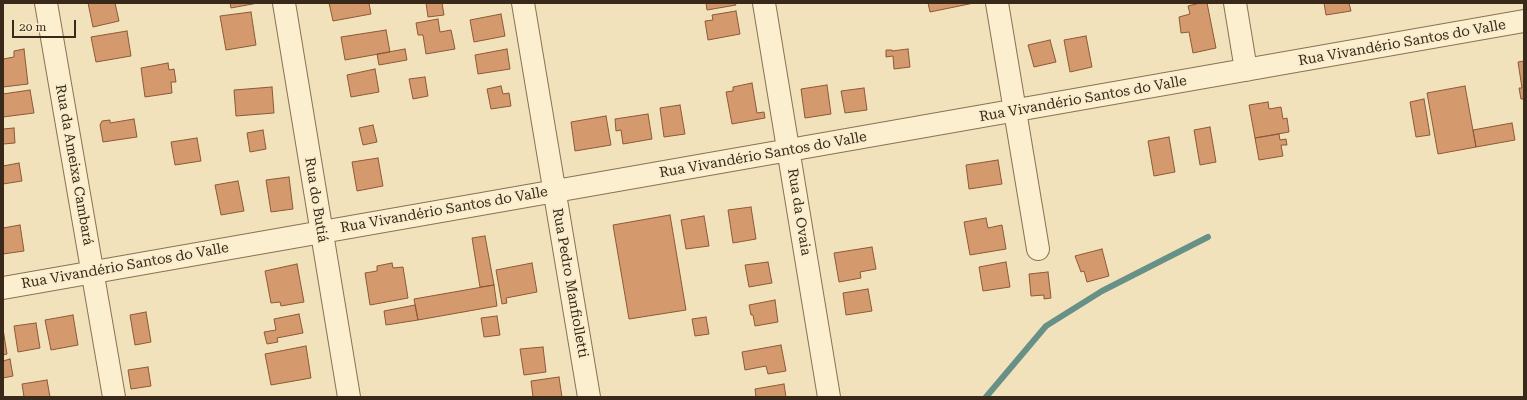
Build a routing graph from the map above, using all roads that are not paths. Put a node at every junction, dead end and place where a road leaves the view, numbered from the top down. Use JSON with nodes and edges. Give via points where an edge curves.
{"nodes":[{"id":1,"x":46,"y":3,"type":"edge"},
{"id":2,"x":284,"y":3,"type":"edge"},
{"id":3,"x":523,"y":3,"type":"edge"},
{"id":4,"x":764,"y":3,"type":"edge"},
{"id":5,"x":997,"y":3,"type":"edge"},
{"id":6,"x":1235,"y":3,"type":"edge"},
{"id":7,"x":1524,"y":21,"type":"edge"},
{"id":8,"x":1246,"y":70,"type":"junction"},
{"id":9,"x":1015,"y":111,"type":"junction"},
{"id":10,"x":788,"y":150,"type":"junction"},
{"id":11,"x":554,"y":191,"type":"junction"},
{"id":12,"x":322,"y":232,"type":"junction"},
{"id":13,"x":1038,"y":249,"type":"dead end"},
{"id":14,"x":93,"y":272,"type":"junction"},
{"id":15,"x":3,"y":288,"type":"edge"},
{"id":16,"x":114,"y":397,"type":"edge"},
{"id":17,"x":349,"y":397,"type":"edge"},
{"id":18,"x":589,"y":397,"type":"edge"},
{"id":19,"x":829,"y":397,"type":"edge"}],
"edges":[{"from":1,"to":14,"type":"street","name":"Rua da Ameixa Cambará"},
{"from":2,"to":12,"type":"street","name":"Rua do Butiá"},
{"from":3,"to":11,"type":"street","name":"Rua Pedro Manfiolletti"},
{"from":4,"to":10,"type":"street","name":"Rua da Ovaia"},
{"from":5,"to":9,"type":"street"},
{"from":6,"to":8,"type":"street"},
{"from":7,"to":8,"type":"street","name":"Rua Vivandério Santos do Valle"},
{"from":8,"to":9,"type":"street","name":"Rua Vivandério Santos do Valle"},
{"from":9,"to":10,"type":"street","name":"Rua Vivandério Santos do Valle"},
{"from":9,"to":13,"type":"street"},
{"from":10,"to":11,"type":"street","name":"Rua Vivandério Santos do Valle"},
{"from":10,"to":19,"type":"street","name":"Rua da Ovaia"},
{"from":11,"to":12,"type":"street","name":"Rua Vivandério Santos do Valle"},
{"from":11,"to":18,"type":"street","name":"Rua Pedro Manfiolletti"},
{"from":12,"to":14,"type":"street","name":"Rua Vivandério Santos do Valle"},
{"from":12,"to":17,"type":"street","name":"Rua do Butiá"},
{"from":14,"to":15,"type":"street","name":"Rua Vivandério Santos do Valle"},
{"from":14,"to":16,"type":"street","name":"Rua da Ameixa Cambará"}]}
